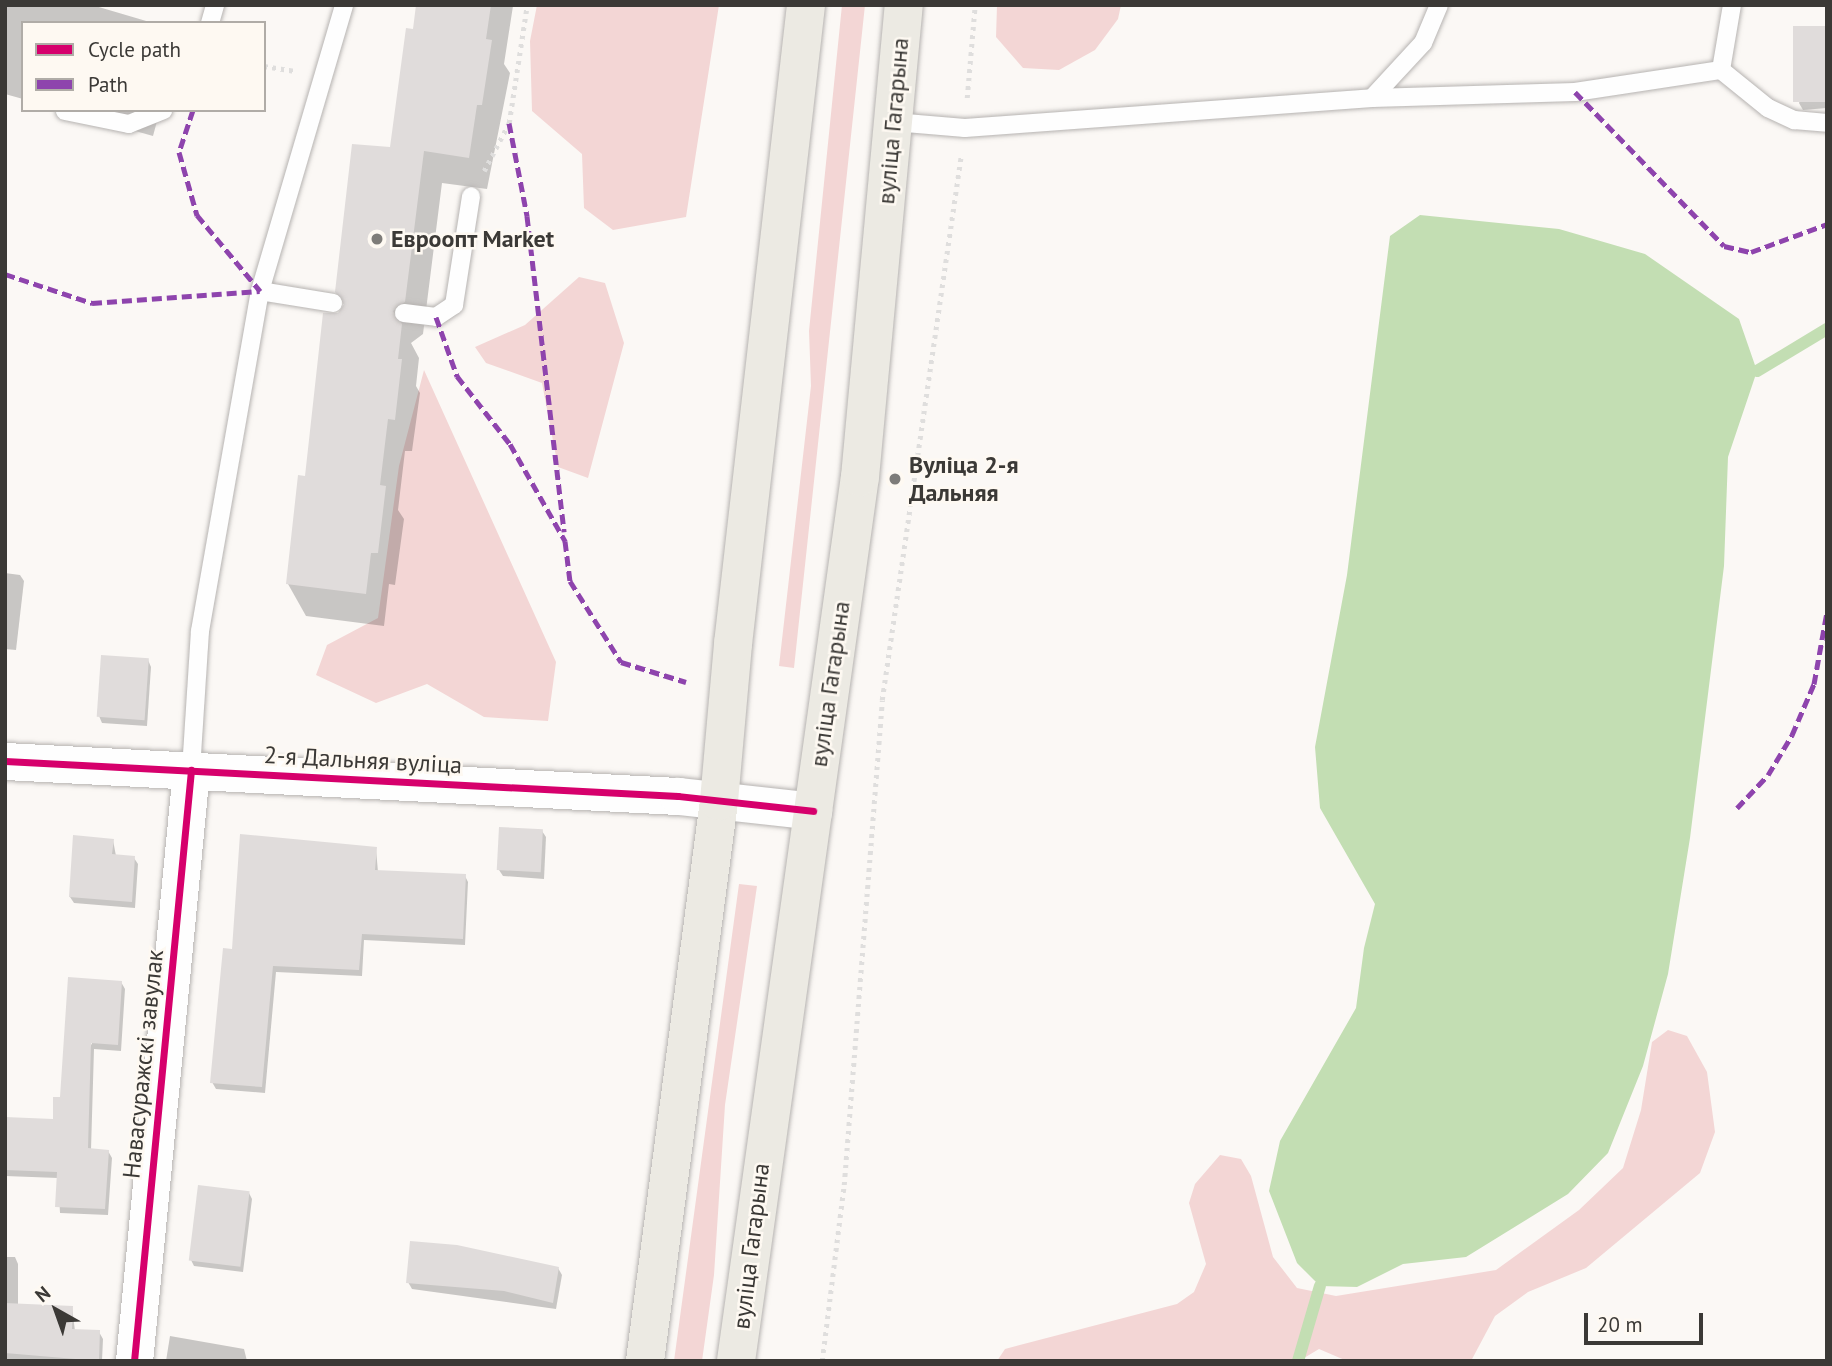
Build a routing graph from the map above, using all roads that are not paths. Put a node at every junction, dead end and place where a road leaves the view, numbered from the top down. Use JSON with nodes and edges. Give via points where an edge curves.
{"nodes":[{"id":1,"x":344,"y":5,"type":"edge"},
{"id":2,"x":806,"y":5,"type":"edge"},
{"id":3,"x":904,"y":5,"type":"edge"},
{"id":4,"x":1439,"y":5,"type":"edge"},
{"id":5,"x":1732,"y":5,"type":"edge"},
{"id":6,"x":1721,"y":70,"type":"junction"},
{"id":7,"x":1372,"y":98,"type":"junction"},
{"id":8,"x":70,"y":112,"type":"edge"},
{"id":9,"x":158,"y":112,"type":"edge"},
{"id":10,"x":894,"y":122,"type":"junction"},
{"id":11,"x":1827,"y":123,"type":"edge"},
{"id":12,"x":471,"y":196,"type":"road end"},
{"id":13,"x":260,"y":291,"type":"junction"},
{"id":14,"x":333,"y":303,"type":"dead end"},
{"id":15,"x":404,"y":313,"type":"dead end"},
{"id":16,"x":5,"y":761,"type":"edge"},
{"id":17,"x":191,"y":771,"type":"junction"},
{"id":18,"x":719,"y":801,"type":"junction"},
{"id":19,"x":813,"y":811,"type":"junction"},
{"id":20,"x":134,"y":1361,"type":"edge"},
{"id":21,"x":645,"y":1361,"type":"edge"},
{"id":22,"x":736,"y":1361,"type":"edge"}],
"edges":[{"from":1,"to":13,"type":"lane"},
{"from":2,"to":18,"type":"main road"},
{"from":3,"to":10,"type":"main road","name":"вуліца Гагарына"},
{"from":4,"to":7,"type":"lane","via":[[1423,43]]},
{"from":5,"to":6,"type":"lane"},
{"from":6,"to":7,"type":"lane","via":[[1575,92]]},
{"from":6,"to":11,"type":"lane","via":[[1768,108],[1794,120]]},
{"from":7,"to":10,"type":"lane","via":[[965,128]]},
{"from":8,"to":9,"type":"lane","via":[[129,124]]},
{"from":10,"to":19,"type":"main road","name":"вуліца Гагарына","via":[[859,477]]},
{"from":12,"to":15,"type":"lane","via":[[454,305],[436,317]]},
{"from":13,"to":14,"type":"lane"},
{"from":13,"to":17,"type":"lane","via":[[200,631]]},
{"from":16,"to":17,"type":"street","name":"2-я Дальняя вуліца"},
{"from":17,"to":18,"type":"street","name":"2-я Дальняя вуліца"},
{"from":17,"to":20,"type":"street","name":"Навасуражскі завулак"},
{"from":18,"to":19,"type":"street","name":"2-я Дальняя вуліца"},
{"from":18,"to":21,"type":"main road"},
{"from":19,"to":22,"type":"main road","name":"вуліца Гагарына"}]}
